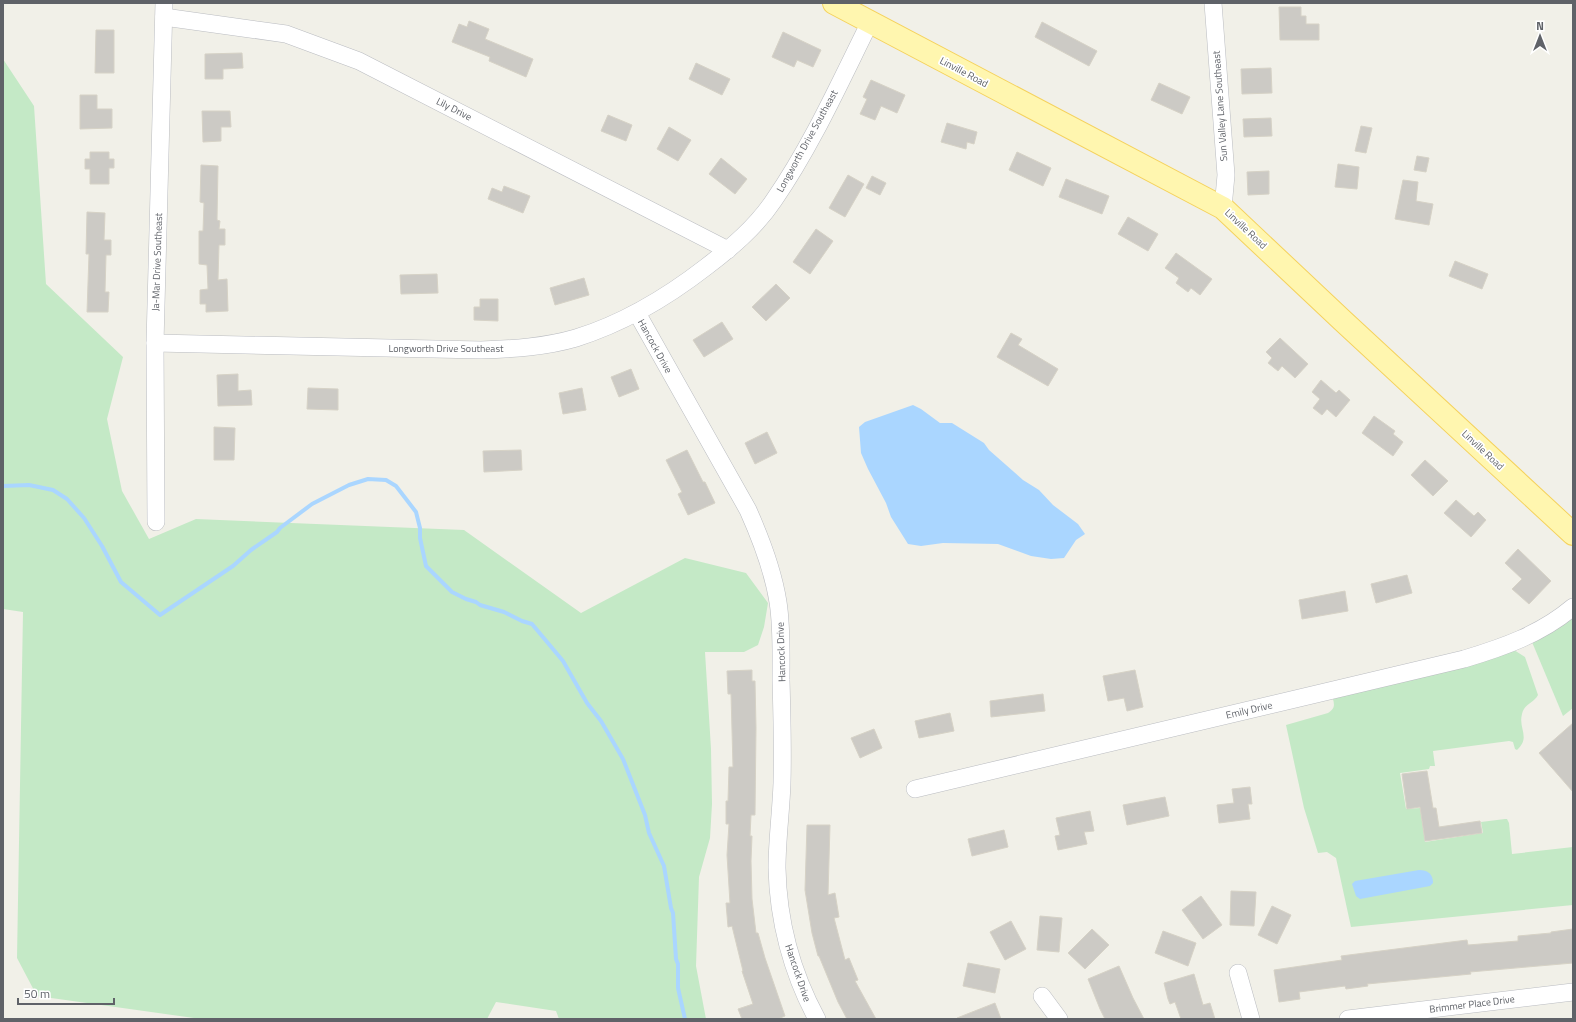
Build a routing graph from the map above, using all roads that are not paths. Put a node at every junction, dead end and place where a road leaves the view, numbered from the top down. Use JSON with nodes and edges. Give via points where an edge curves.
{"nodes":[{"id":1,"x":834,"y":3,"type":"edge"},
{"id":2,"x":1213,"y":3,"type":"edge"},
{"id":3,"x":164,"y":10,"type":"edge"},
{"id":4,"x":870,"y":22,"type":"junction"},
{"id":5,"x":1223,"y":208,"type":"junction"},
{"id":6,"x":728,"y":250,"type":"junction"},
{"id":7,"x":637,"y":314,"type":"junction"},
{"id":8,"x":155,"y":343,"type":"junction"},
{"id":9,"x":156,"y":522,"type":"dead end"},
{"id":10,"x":1573,"y":534,"type":"edge"},
{"id":11,"x":1573,"y":607,"type":"edge"},
{"id":12,"x":915,"y":789,"type":"dead end"},
{"id":13,"x":1238,"y":974,"type":"dead end"},
{"id":14,"x":1573,"y":992,"type":"edge"},
{"id":15,"x":1042,"y":996,"type":"dead end"},
{"id":16,"x":817,"y":1019,"type":"edge"},
{"id":17,"x":1059,"y":1019,"type":"edge"},
{"id":18,"x":1251,"y":1019,"type":"edge"},
{"id":19,"x":1348,"y":1019,"type":"edge"}],
"edges":[{"from":1,"to":4,"type":"main road","name":"Linville Road"},
{"from":2,"to":5,"type":"street","name":"Sun Valley Lane Southeast","via":[[1226,176]]},
{"from":3,"to":6,"type":"street","name":"Lily Drive","via":[[286,34],[359,61]]},
{"from":3,"to":8,"type":"street","name":"Ja-Mar Drive Southeast"},
{"from":4,"to":5,"type":"main road","name":"Linville Road"},
{"from":4,"to":6,"type":"street","name":"Longworth Drive Southeast","via":[[809,142],[778,195],[753,227]]},
{"from":5,"to":10,"type":"main road","name":"Linville Road"},
{"from":6,"to":7,"type":"street","name":"Longworth Drive Southeast","via":[[688,281]]},
{"from":7,"to":8,"type":"street","name":"Longworth Drive Southeast","via":[[576,338],[513,349]]},
{"from":7,"to":16,"type":"street","name":"Hancock Drive","via":[[748,510],[761,538],[771,572],[781,629],[783,765],[778,840],[779,894],[788,947],[809,1005]]},
{"from":8,"to":9,"type":"street","name":"Ja-Mar Drive Southeast"},
{"from":11,"to":12,"type":"street","name":"Emily Drive","via":[[1524,639],[1464,659]]},
{"from":13,"to":18,"type":"street"},
{"from":14,"to":19,"type":"street","name":"Brimmer Place Drive"},
{"from":15,"to":17,"type":"street"}]}
